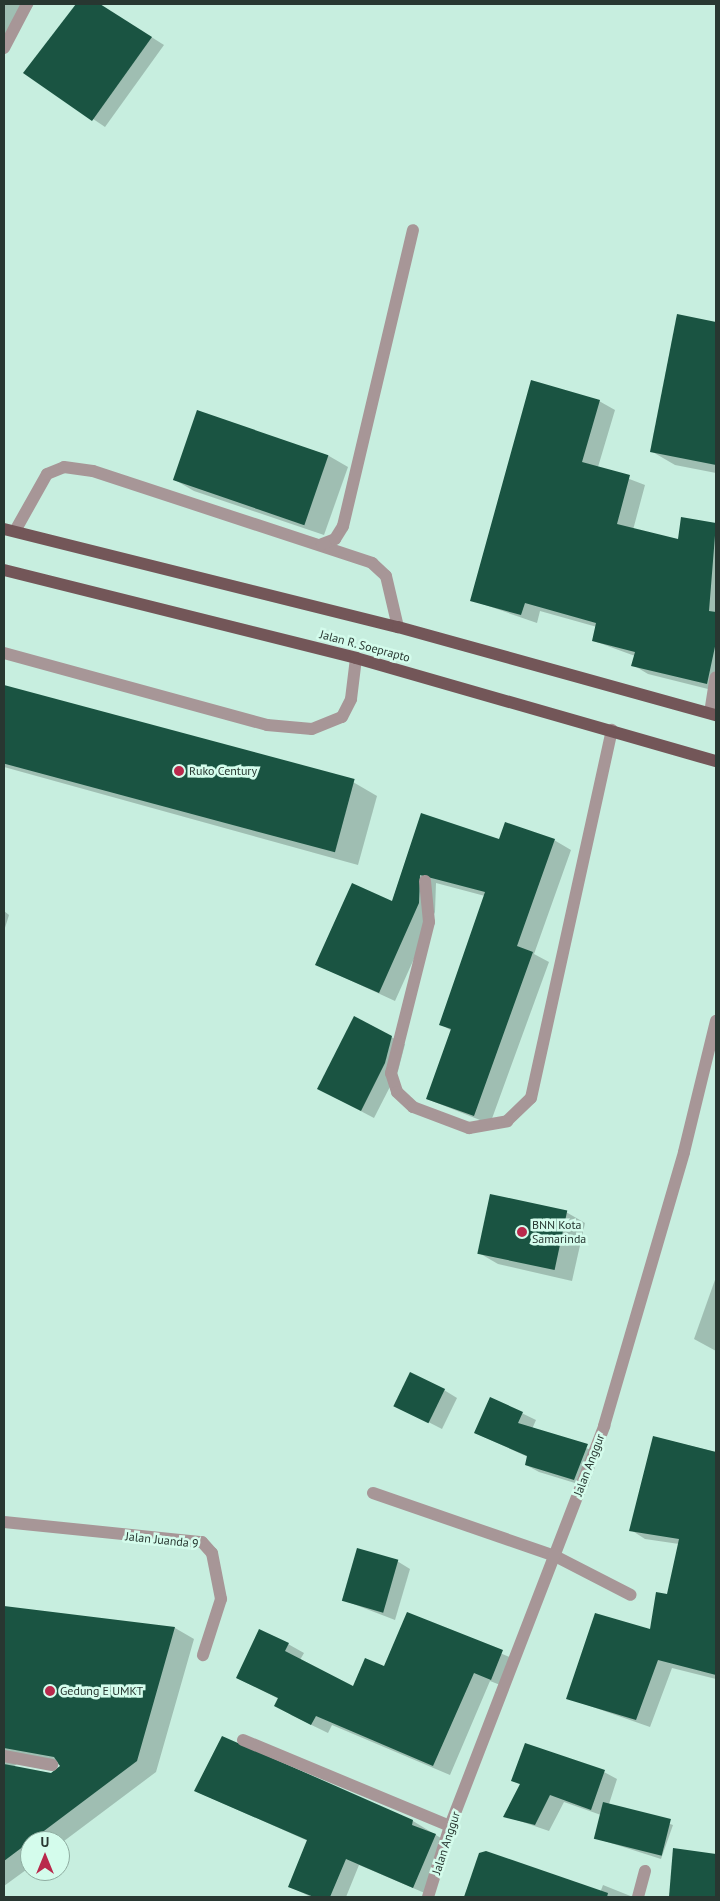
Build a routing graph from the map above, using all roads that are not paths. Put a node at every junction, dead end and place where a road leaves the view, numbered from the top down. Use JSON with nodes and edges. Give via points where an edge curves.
{"nodes":[{"id":1,"x":27,"y":4,"type":"edge"},
{"id":2,"x":4,"y":48,"type":"edge"},
{"id":3,"x":413,"y":230,"type":"dead end"},
{"id":4,"x":9,"y":530,"type":"edge"},
{"id":5,"x":322,"y":544,"type":"junction"},
{"id":6,"x":4,"y":570,"type":"edge"},
{"id":7,"x":398,"y":627,"type":"junction"},
{"id":8,"x":4,"y":653,"type":"edge"},
{"id":9,"x":356,"y":658,"type":"junction"},
{"id":10,"x":716,"y":677,"type":"edge"},
{"id":11,"x":713,"y":714,"type":"edge"},
{"id":12,"x":612,"y":730,"type":"junction"},
{"id":13,"x":716,"y":761,"type":"edge"},
{"id":14,"x":425,"y":881,"type":"dead end"},
{"id":15,"x":716,"y":1021,"type":"edge"},
{"id":16,"x":373,"y":1493,"type":"dead end"},
{"id":17,"x":4,"y":1522,"type":"edge"},
{"id":18,"x":555,"y":1556,"type":"junction"},
{"id":19,"x":631,"y":1594,"type":"dead end"},
{"id":20,"x":203,"y":1655,"type":"dead end"},
{"id":21,"x":243,"y":1740,"type":"dead end"},
{"id":22,"x":4,"y":1756,"type":"edge"},
{"id":23,"x":52,"y":1766,"type":"dead end"},
{"id":24,"x":450,"y":1826,"type":"junction"},
{"id":25,"x":645,"y":1871,"type":"dead end"},
{"id":26,"x":428,"y":1897,"type":"edge"},
{"id":27,"x":638,"y":1897,"type":"edge"}],
"edges":[{"from":1,"to":2,"type":"street"},
{"from":3,"to":5,"type":"street","via":[[343,526],[335,539]]},
{"from":4,"to":5,"type":"street","via":[[38,484],[64,467],[93,471]]},
{"from":4,"to":7,"type":"main road","name":"Jalan R. Soeprapto"},
{"from":5,"to":7,"type":"street","via":[[372,563],[386,576]]},
{"from":6,"to":9,"type":"main road","name":"Jalan R. Soeprapto"},
{"from":7,"to":11,"type":"main road","name":"Jalan R. Soeprapto"},
{"from":8,"to":9,"type":"street","via":[[267,725],[312,729],[342,717],[351,699]]},
{"from":9,"to":12,"type":"main road","name":"Jalan R. Soeprapto"},
{"from":10,"to":11,"type":"street"},
{"from":12,"to":13,"type":"main road","name":"Jalan R. Soeprapto"},
{"from":12,"to":14,"type":"street","via":[[531,1098],[507,1121],[469,1128],[413,1107],[397,1092],[391,1073],[429,922]]},
{"from":15,"to":18,"type":"street","name":"Jalan Anggur","via":[[684,1152],[604,1426]]},
{"from":16,"to":18,"type":"street"},
{"from":17,"to":20,"type":"street","name":"Jalan Juanda 9","via":[[202,1542],[212,1553],[221,1598]]},
{"from":18,"to":19,"type":"street"},
{"from":18,"to":24,"type":"street","name":"Jalan Anggur"},
{"from":21,"to":24,"type":"street"},
{"from":22,"to":23,"type":"street"},
{"from":24,"to":26,"type":"street","name":"Jalan Anggur"},
{"from":25,"to":27,"type":"street"}]}
